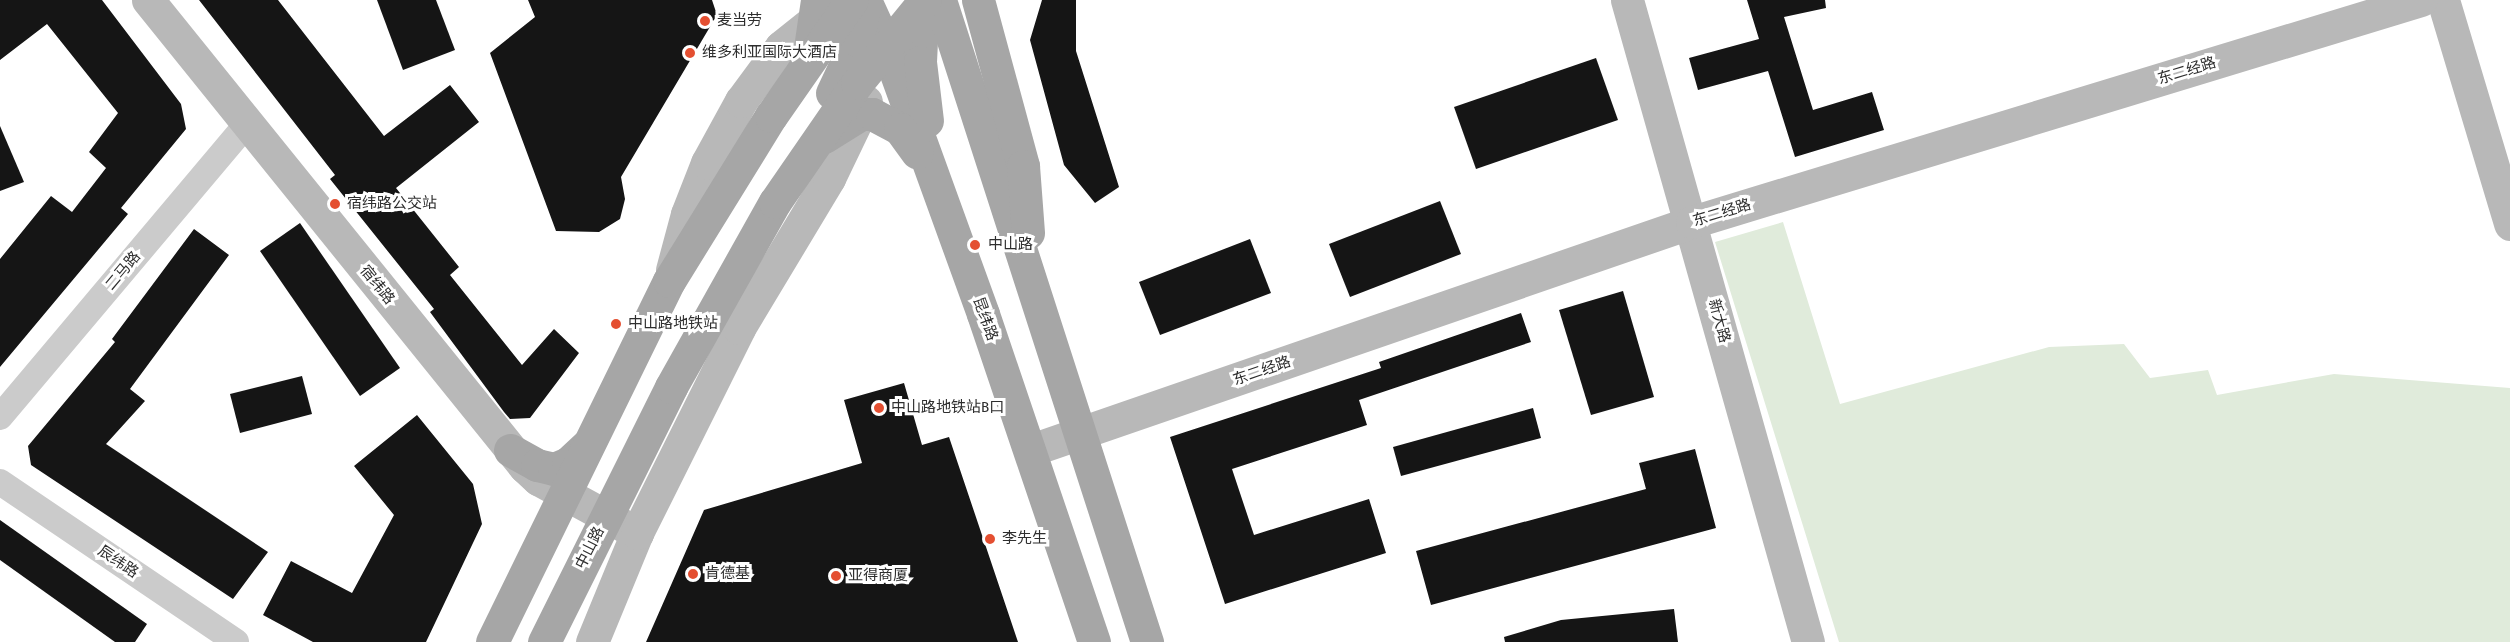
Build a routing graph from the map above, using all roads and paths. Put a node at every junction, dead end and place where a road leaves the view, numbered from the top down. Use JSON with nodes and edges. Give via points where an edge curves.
{"nodes":[{"id":1,"x":148,"y":0,"type":"edge"},
{"id":2,"x":858,"y":0,"type":"edge"},
{"id":3,"x":978,"y":0,"type":"edge"},
{"id":4,"x":1627,"y":0,"type":"edge"},
{"id":5,"x":2421,"y":0,"type":"edge"},
{"id":6,"x":2443,"y":0,"type":"edge"},
{"id":7,"x":927,"y":1,"type":"edge"},
{"id":8,"x":816,"y":9,"type":"edge"},
{"id":9,"x":886,"y":46,"type":"junction"},
{"id":10,"x":805,"y":68,"type":"junction"},
{"id":11,"x":861,"y":114,"type":"junction"},
{"id":12,"x":246,"y":125,"type":"junction"},
{"id":13,"x":801,"y":163,"type":"junction"},
{"id":14,"x":935,"y":182,"type":"junction"},
{"id":15,"x":1692,"y":222,"type":"junction"},
{"id":16,"x":2510,"y":224,"type":"edge"},
{"id":17,"x":1028,"y":274,"type":"junction"},
{"id":18,"x":669,"y":281,"type":"junction"},
{"id":19,"x":0,"y":417,"type":"edge"},
{"id":20,"x":1079,"y":434,"type":"junction"},
{"id":21,"x":587,"y":445,"type":"junction"},
{"id":22,"x":510,"y":450,"type":"junction"},
{"id":23,"x":1031,"y":450,"type":"junction"},
{"id":24,"x":0,"y":482,"type":"edge"},
{"id":25,"x":565,"y":492,"type":"junction"},
{"id":26,"x":606,"y":514,"type":"junction"},
{"id":27,"x":638,"y":533,"type":"junction"},
{"id":28,"x":236,"y":642,"type":"edge"},
{"id":29,"x":492,"y":642,"type":"edge"},
{"id":30,"x":544,"y":642,"type":"edge"},
{"id":31,"x":592,"y":642,"type":"edge"},
{"id":32,"x":1094,"y":642,"type":"edge"},
{"id":33,"x":1147,"y":642,"type":"edge"},
{"id":34,"x":1808,"y":642,"type":"edge"}],
"edges":[{"from":1,"to":12,"type":"street","name":"宿纬路"},
{"from":2,"to":8,"type":"street"},
{"from":2,"to":9,"type":"main road","name":"昆纬路"},
{"from":2,"to":10,"type":"main road"},
{"from":2,"to":13,"type":"main road","via":[[844,73]]},
{"from":3,"to":17,"type":"main road","via":[[1023,166]]},
{"from":4,"to":15,"type":"street","name":"新大路"},
{"from":5,"to":15,"type":"street","name":"东二经路"},
{"from":6,"to":16,"type":"street"},
{"from":7,"to":9,"type":"main road","name":"中山路"},
{"from":7,"to":14,"type":"main road","via":[[920,62]]},
{"from":7,"to":17,"type":"main road"},
{"from":8,"to":10,"type":"main road"},
{"from":8,"to":18,"type":"street","via":[[781,47],[722,133],[687,214]]},
{"from":9,"to":11,"type":"street"},
{"from":9,"to":13,"type":"main road","name":"中山路"},
{"from":9,"to":14,"type":"main road","name":"昆纬路"},
{"from":10,"to":18,"type":"main road"},
{"from":11,"to":13,"type":"main road","via":[[826,135]]},
{"from":11,"to":14,"type":"main road","via":[[888,119],[900,129]]},
{"from":11,"to":27,"type":"street","via":[[829,178],[739,328]]},
{"from":12,"to":19,"type":"street","name":"二马路"},
{"from":12,"to":22,"type":"street","name":"宿纬路"},
{"from":13,"to":26,"type":"main road","name":"中山路","via":[[671,387]]},
{"from":14,"to":23,"type":"main road","name":"昆纬路"},
{"from":15,"to":20,"type":"street","name":"东二经路"},
{"from":15,"to":34,"type":"street","name":"新大路"},
{"from":17,"to":20,"type":"main road"},
{"from":18,"to":21,"type":"main road"},
{"from":20,"to":23,"type":"street","name":"东二经路"},
{"from":20,"to":33,"type":"main road"},
{"from":21,"to":22,"type":"main road","via":[[568,464],[554,468],[537,465]]},
{"from":21,"to":25,"type":"main road"},
{"from":22,"to":25,"type":"street","name":"宿纬路","via":[[538,479]]},
{"from":23,"to":32,"type":"main road","name":"昆纬路"},
{"from":24,"to":28,"type":"street","name":"辰纬路"},
{"from":25,"to":26,"type":"street","name":"宿纬路"},
{"from":25,"to":29,"type":"main road"},
{"from":26,"to":27,"type":"street","name":"宿纬路"},
{"from":26,"to":30,"type":"main road","name":"中山路"},
{"from":27,"to":31,"type":"street"}]}
